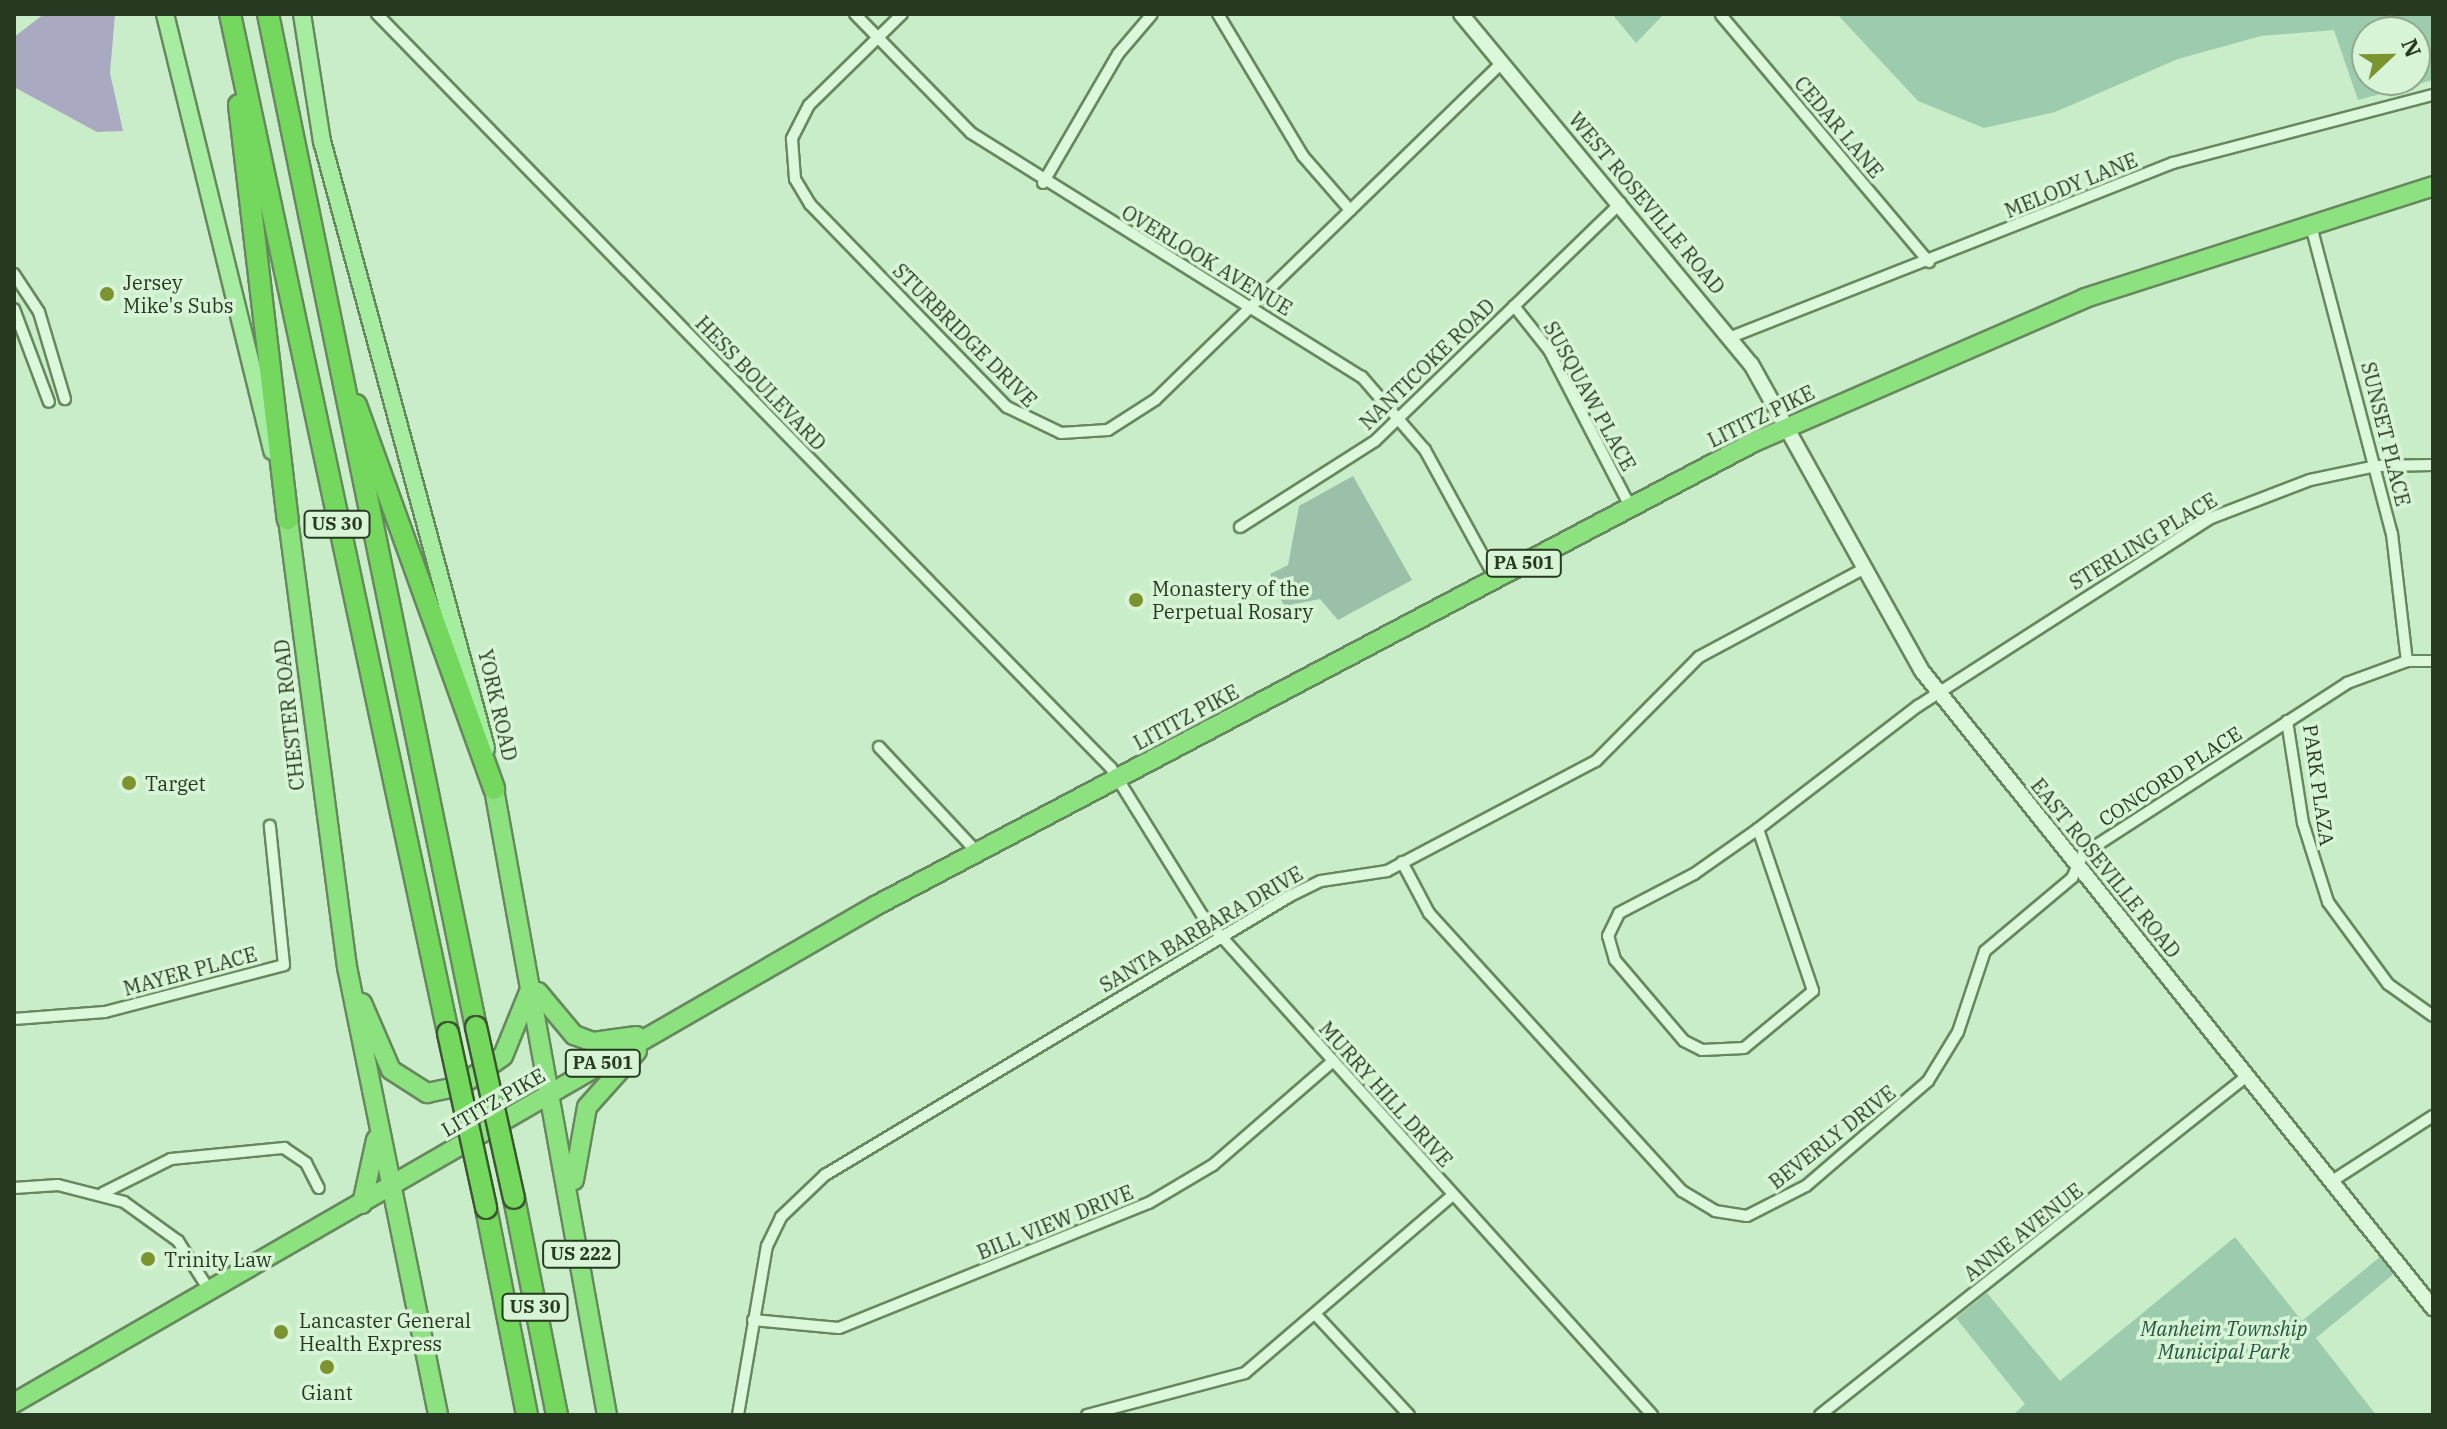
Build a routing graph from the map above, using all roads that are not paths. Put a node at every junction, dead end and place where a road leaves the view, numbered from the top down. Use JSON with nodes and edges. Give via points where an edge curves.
{"nodes":[{"id":1,"x":166,"y":14,"type":"edge"},
{"id":2,"x":268,"y":14,"type":"edge"},
{"id":3,"x":302,"y":14,"type":"edge"},
{"id":4,"x":377,"y":14,"type":"edge"},
{"id":5,"x":855,"y":14,"type":"edge"},
{"id":6,"x":902,"y":14,"type":"edge"},
{"id":7,"x":1152,"y":14,"type":"edge"},
{"id":8,"x":1218,"y":14,"type":"edge"},
{"id":9,"x":1461,"y":14,"type":"edge"},
{"id":10,"x":1721,"y":15,"type":"edge"},
{"id":11,"x":232,"y":22,"type":"edge"},
{"id":12,"x":876,"y":39,"type":"junction"},
{"id":13,"x":1502,"y":62,"type":"junction"},
{"id":14,"x":2433,"y":95,"type":"edge"},
{"id":15,"x":1043,"y":183,"type":"junction"},
{"id":16,"x":2433,"y":186,"type":"edge"},
{"id":17,"x":1621,"y":203,"type":"junction"},
{"id":18,"x":1350,"y":210,"type":"junction"},
{"id":19,"x":2309,"y":220,"type":"junction"},
{"id":20,"x":1929,"y":262,"type":"junction"},
{"id":21,"x":14,"y":274,"type":"edge"},
{"id":22,"x":1514,"y":306,"type":"junction"},
{"id":23,"x":1250,"y":308,"type":"junction"},
{"id":24,"x":14,"y":309,"type":"edge"},
{"id":25,"x":331,"y":336,"type":"junction"},
{"id":26,"x":1731,"y":337,"type":"junction"},
{"id":27,"x":65,"y":399,"type":"dead end"},
{"id":28,"x":49,"y":402,"type":"dead end"},
{"id":29,"x":1401,"y":417,"type":"junction"},
{"id":30,"x":1786,"y":427,"type":"junction"},
{"id":31,"x":2433,"y":465,"type":"edge"},
{"id":32,"x":2376,"y":466,"type":"junction"},
{"id":33,"x":1631,"y":508,"type":"junction"},
{"id":34,"x":288,"y":519,"type":"junction"},
{"id":35,"x":1240,"y":527,"type":"dead end"},
{"id":36,"x":1861,"y":570,"type":"junction"},
{"id":37,"x":1495,"y":578,"type":"junction"},
{"id":38,"x":2407,"y":661,"type":"junction"},
{"id":39,"x":2433,"y":661,"type":"edge"},
{"id":40,"x":1938,"y":691,"type":"junction"},
{"id":41,"x":2287,"y":721,"type":"junction"},
{"id":42,"x":879,"y":747,"type":"dead end"},
{"id":43,"x":1117,"y":778,"type":"junction"},
{"id":44,"x":494,"y":789,"type":"junction"},
{"id":45,"x":270,"y":826,"type":"dead end"},
{"id":46,"x":1758,"y":829,"type":"junction"},
{"id":47,"x":977,"y":852,"type":"junction"},
{"id":48,"x":1402,"y":862,"type":"junction"},
{"id":49,"x":2078,"y":865,"type":"junction"},
{"id":50,"x":1221,"y":938,"type":"junction"},
{"id":51,"x":529,"y":966,"type":"junction"},
{"id":52,"x":347,"y":967,"type":"junction"},
{"id":53,"x":2433,"y":1016,"type":"edge"},
{"id":54,"x":14,"y":1019,"type":"edge"},
{"id":55,"x":656,"y":1031,"type":"junction"},
{"id":56,"x":1333,"y":1061,"type":"junction"},
{"id":57,"x":2247,"y":1076,"type":"junction"},
{"id":58,"x":550,"y":1094,"type":"junction"},
{"id":59,"x":2433,"y":1116,"type":"edge"},
{"id":60,"x":377,"y":1121,"type":"junction"},
{"id":61,"x":2332,"y":1181,"type":"junction"},
{"id":62,"x":14,"y":1188,"type":"edge"},
{"id":63,"x":319,"y":1188,"type":"dead end"},
{"id":64,"x":391,"y":1189,"type":"junction"},
{"id":65,"x":103,"y":1193,"type":"junction"},
{"id":66,"x":1453,"y":1195,"type":"junction"},
{"id":67,"x":362,"y":1204,"type":"junction"},
{"id":68,"x":575,"y":1220,"type":"junction"},
{"id":69,"x":212,"y":1293,"type":"junction"},
{"id":70,"x":2433,"y":1308,"type":"edge"},
{"id":71,"x":1317,"y":1316,"type":"junction"},
{"id":72,"x":753,"y":1320,"type":"junction"},
{"id":73,"x":14,"y":1403,"type":"edge"},
{"id":74,"x":1102,"y":1413,"type":"edge"},
{"id":75,"x":438,"y":1415,"type":"edge"},
{"id":76,"x":527,"y":1415,"type":"edge"},
{"id":77,"x":557,"y":1415,"type":"edge"},
{"id":78,"x":607,"y":1415,"type":"edge"},
{"id":79,"x":738,"y":1415,"type":"edge"},
{"id":80,"x":1087,"y":1415,"type":"edge"},
{"id":81,"x":1409,"y":1415,"type":"edge"},
{"id":82,"x":1652,"y":1415,"type":"edge"},
{"id":83,"x":1820,"y":1415,"type":"edge"}],
"edges":[{"from":1,"to":34,"type":"main road","name":"CHESTER ROAD"},
{"from":2,"to":25,"type":"highway","number":"US 30"},
{"from":3,"to":44,"type":"main road","name":"YORK ROAD","via":[[322,141],[476,695]]},
{"from":4,"to":43,"type":"street","name":"HESS BOULEVARD"},
{"from":5,"to":12,"type":"street","name":"OVERLOOK AVENUE"},
{"from":6,"to":12,"type":"street","name":"STURBRIDGE DRIVE"},
{"from":7,"to":15,"type":"street","via":[[1118,54]]},
{"from":8,"to":18,"type":"street","via":[[1303,156]]},
{"from":9,"to":13,"type":"street","name":"WEST ROSEVILLE ROAD"},
{"from":10,"to":20,"type":"street","name":"CEDAR LANE"},
{"from":11,"to":34,"type":"highway"},
{"from":11,"to":76,"type":"highway","number":"US 30","bridge":true},
{"from":12,"to":15,"type":"street","name":"OVERLOOK AVENUE","via":[[948,115]]},
{"from":12,"to":23,"type":"street","name":"STURBRIDGE DRIVE","via":[[799,121],[790,152],[795,179],[810,204],[1025,420],[1061,433],[1120,425]]},
{"from":13,"to":17,"type":"street","name":"WEST ROSEVILLE ROAD"},
{"from":13,"to":18,"type":"street","name":"STURBRIDGE DRIVE"},
{"from":14,"to":20,"type":"street","name":"MELODY LANE","via":[[2173,163]]},
{"from":15,"to":23,"type":"street","name":"OVERLOOK AVENUE"},
{"from":16,"to":19,"type":"highway","name":"LITITZ PIKE","number":"PA 501"},
{"from":17,"to":22,"type":"street","name":"NANTICOKE ROAD"},
{"from":17,"to":26,"type":"street","name":"WEST ROSEVILLE ROAD"},
{"from":18,"to":23,"type":"street","name":"STURBRIDGE DRIVE"},
{"from":19,"to":30,"type":"highway","name":"LITITZ PIKE","number":"PA 501","via":[[2085,298]]},
{"from":19,"to":32,"type":"street","name":"SUNSET PLACE"},
{"from":20,"to":26,"type":"street","name":"MELODY LANE"},
{"from":21,"to":27,"type":"street","via":[[39,312]]},
{"from":22,"to":29,"type":"street","name":"NANTICOKE ROAD"},
{"from":22,"to":33,"type":"street","name":"SUSQUAW PLACE","via":[[1549,350]]},
{"from":23,"to":29,"type":"street","name":"OVERLOOK AVENUE","via":[[1362,377]]},
{"from":24,"to":28,"type":"street"},
{"from":25,"to":44,"type":"highway"},
{"from":25,"to":77,"type":"highway","number":"US 30","bridge":true},
{"from":26,"to":30,"type":"street","name":"WEST ROSEVILLE ROAD"},
{"from":29,"to":35,"type":"street","name":"NANTICOKE ROAD","via":[[1350,459]]},
{"from":29,"to":37,"type":"street","name":"OVERLOOK AVENUE"},
{"from":30,"to":33,"type":"highway","name":"LITITZ PIKE","number":"PA 501"},
{"from":30,"to":36,"type":"street","name":"EAST ROSEVILLE ROAD"},
{"from":31,"to":32,"type":"street","name":"STERLING PLACE"},
{"from":32,"to":38,"type":"street","name":"SUNSET PLACE","via":[[2405,608]]},
{"from":32,"to":40,"type":"street","name":"STERLING PLACE","via":[[2274,490],[2211,518]]},
{"from":33,"to":37,"type":"highway","name":"LITITZ PIKE","number":"PA 501"},
{"from":34,"to":52,"type":"highway","name":"CHESTER ROAD"},
{"from":36,"to":40,"type":"street","name":"EAST ROSEVILLE ROAD"},
{"from":36,"to":48,"type":"street","name":"SANTA BARBARA DRIVE","via":[[1699,657],[1596,761]]},
{"from":37,"to":43,"type":"highway","name":"LITITZ PIKE","number":"PA 501"},
{"from":38,"to":39,"type":"street","name":"PARK PLAZA"},
{"from":38,"to":41,"type":"street","name":"PARK PLAZA","via":[[2361,676]]},
{"from":40,"to":46,"type":"street","name":"STERLING PLACE"},
{"from":40,"to":49,"type":"street","name":"EAST ROSEVILLE ROAD"},
{"from":41,"to":49,"type":"street","name":"CONCORD PLACE","via":[[2092,847]]},
{"from":41,"to":53,"type":"street","name":"PARK PLAZA","via":[[2303,823],[2328,902],[2388,984]]},
{"from":42,"to":47,"type":"street"},
{"from":43,"to":47,"type":"highway","name":"LITITZ PIKE","number":"PA 501"},
{"from":43,"to":50,"type":"street","name":"MURRY HILL DRIVE","via":[[1173,877]]},
{"from":44,"to":51,"type":"highway","name":"YORK ROAD"},
{"from":45,"to":54,"type":"street","name":"MAYER PLACE","via":[[284,965],[105,1012]]},
{"from":46,"to":46,"type":"street","name":"STERLING PLACE","via":[[1813,991],[1744,1048],[1702,1050],[1684,1041],[1615,960],[1608,936],[1619,913],[1694,874]]},
{"from":47,"to":55,"type":"highway","name":"LITITZ PIKE","number":"PA 501"},
{"from":48,"to":49,"type":"street","name":"BEVERLY DRIVE","via":[[1429,913],[1661,1169],[1693,1200],[1735,1216],[1786,1200],[1917,1092],[1958,1032],[1985,951]]},
{"from":48,"to":50,"type":"street","name":"SANTA BARBARA DRIVE","via":[[1314,884]]},
{"from":49,"to":57,"type":"street","name":"EAST ROSEVILLE ROAD"},
{"from":50,"to":56,"type":"street","name":"MURRY HILL DRIVE"},
{"from":50,"to":72,"type":"street","name":"SANTA BARBARA DRIVE","via":[[806,1190],[767,1246]]},
{"from":51,"to":52,"type":"highway","via":[[526,1012],[503,1056],[460,1086],[427,1093],[391,1070]]},
{"from":51,"to":55,"type":"highway","via":[[552,1016],[574,1035],[612,1042]]},
{"from":51,"to":58,"type":"highway","name":"YORK ROAD"},
{"from":52,"to":60,"type":"highway","name":"CHESTER ROAD"},
{"from":55,"to":58,"type":"highway","name":"LITITZ PIKE","number":"PA 501"},
{"from":55,"to":68,"type":"highway","via":[[587,1107],[575,1152]]},
{"from":56,"to":66,"type":"street","name":"MURRY HILL DRIVE"},
{"from":56,"to":72,"type":"street","name":"BILL VIEW DRIVE","via":[[1213,1165],[1149,1203],[839,1328]]},
{"from":57,"to":61,"type":"street","name":"EAST ROSEVILLE ROAD"},
{"from":57,"to":83,"type":"street","name":"ANNE AVENUE"},
{"from":58,"to":64,"type":"highway","name":"LITITZ PIKE"},
{"from":58,"to":68,"type":"highway","name":"YORK ROAD","number":"US 222"},
{"from":59,"to":61,"type":"street"},
{"from":60,"to":64,"type":"highway","name":"CHESTER ROAD"},
{"from":60,"to":67,"type":"highway"},
{"from":61,"to":70,"type":"street","name":"EAST ROSEVILLE ROAD"},
{"from":62,"to":65,"type":"street"},
{"from":63,"to":65,"type":"street","via":[[306,1163],[284,1148],[171,1159]]},
{"from":64,"to":67,"type":"highway","name":"LITITZ PIKE"},
{"from":64,"to":75,"type":"highway","name":"CHESTER ROAD"},
{"from":65,"to":69,"type":"street","via":[[169,1233]]},
{"from":66,"to":71,"type":"street"},
{"from":66,"to":82,"type":"street","name":"MURRY HILL DRIVE"},
{"from":67,"to":69,"type":"highway","name":"LITITZ PIKE"},
{"from":68,"to":78,"type":"highway","name":"YORK ROAD","number":"US 222"},
{"from":69,"to":73,"type":"highway","name":"LITITZ PIKE"},
{"from":71,"to":74,"type":"street","via":[[1245,1373]]},
{"from":71,"to":81,"type":"street"},
{"from":72,"to":79,"type":"street","name":"SANTA BARBARA DRIVE"},
{"from":74,"to":80,"type":"street"}]}
